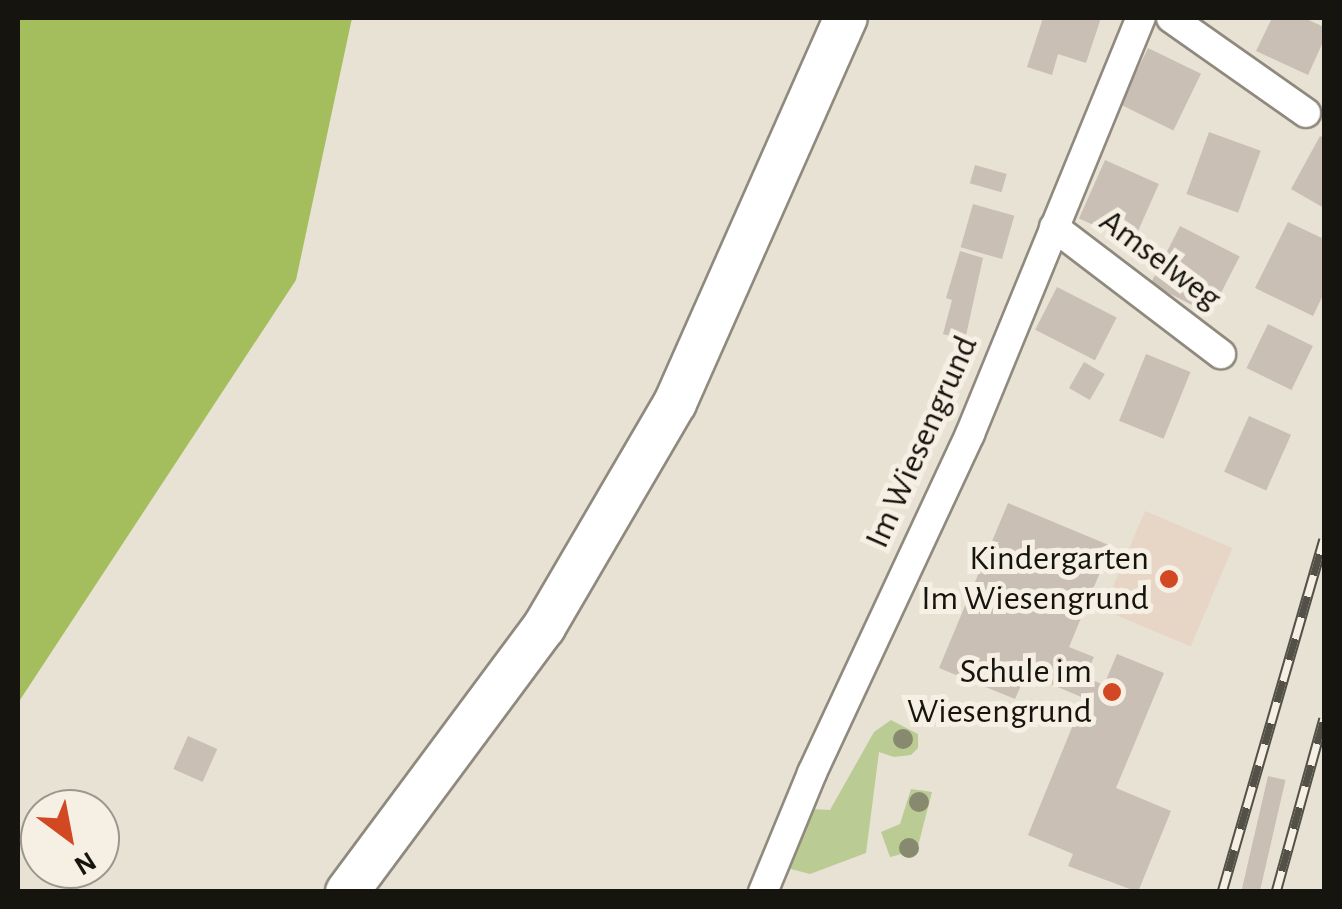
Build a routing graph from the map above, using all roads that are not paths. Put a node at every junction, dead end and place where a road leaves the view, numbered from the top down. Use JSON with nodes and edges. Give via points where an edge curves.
{"nodes":[{"id":1,"x":846,"y":18,"type":"edge"},
{"id":2,"x":1140,"y":18,"type":"edge"},
{"id":3,"x":1171,"y":18,"type":"edge"},
{"id":4,"x":1306,"y":112,"type":"dead end"},
{"id":5,"x":1054,"y":227,"type":"junction"},
{"id":6,"x":1220,"y":354,"type":"dead end"},
{"id":7,"x":348,"y":892,"type":"edge"},
{"id":8,"x":763,"y":892,"type":"edge"}],
"edges":[{"from":1,"to":7,"type":"main road","via":[[676,404],[544,627]]},
{"from":2,"to":5,"type":"street","name":"Im Wiesengrund"},
{"from":3,"to":4,"type":"street"},
{"from":5,"to":6,"type":"street","name":"Amselweg"},
{"from":5,"to":8,"type":"street","name":"Im Wiesengrund","via":[[970,434]]}]}
